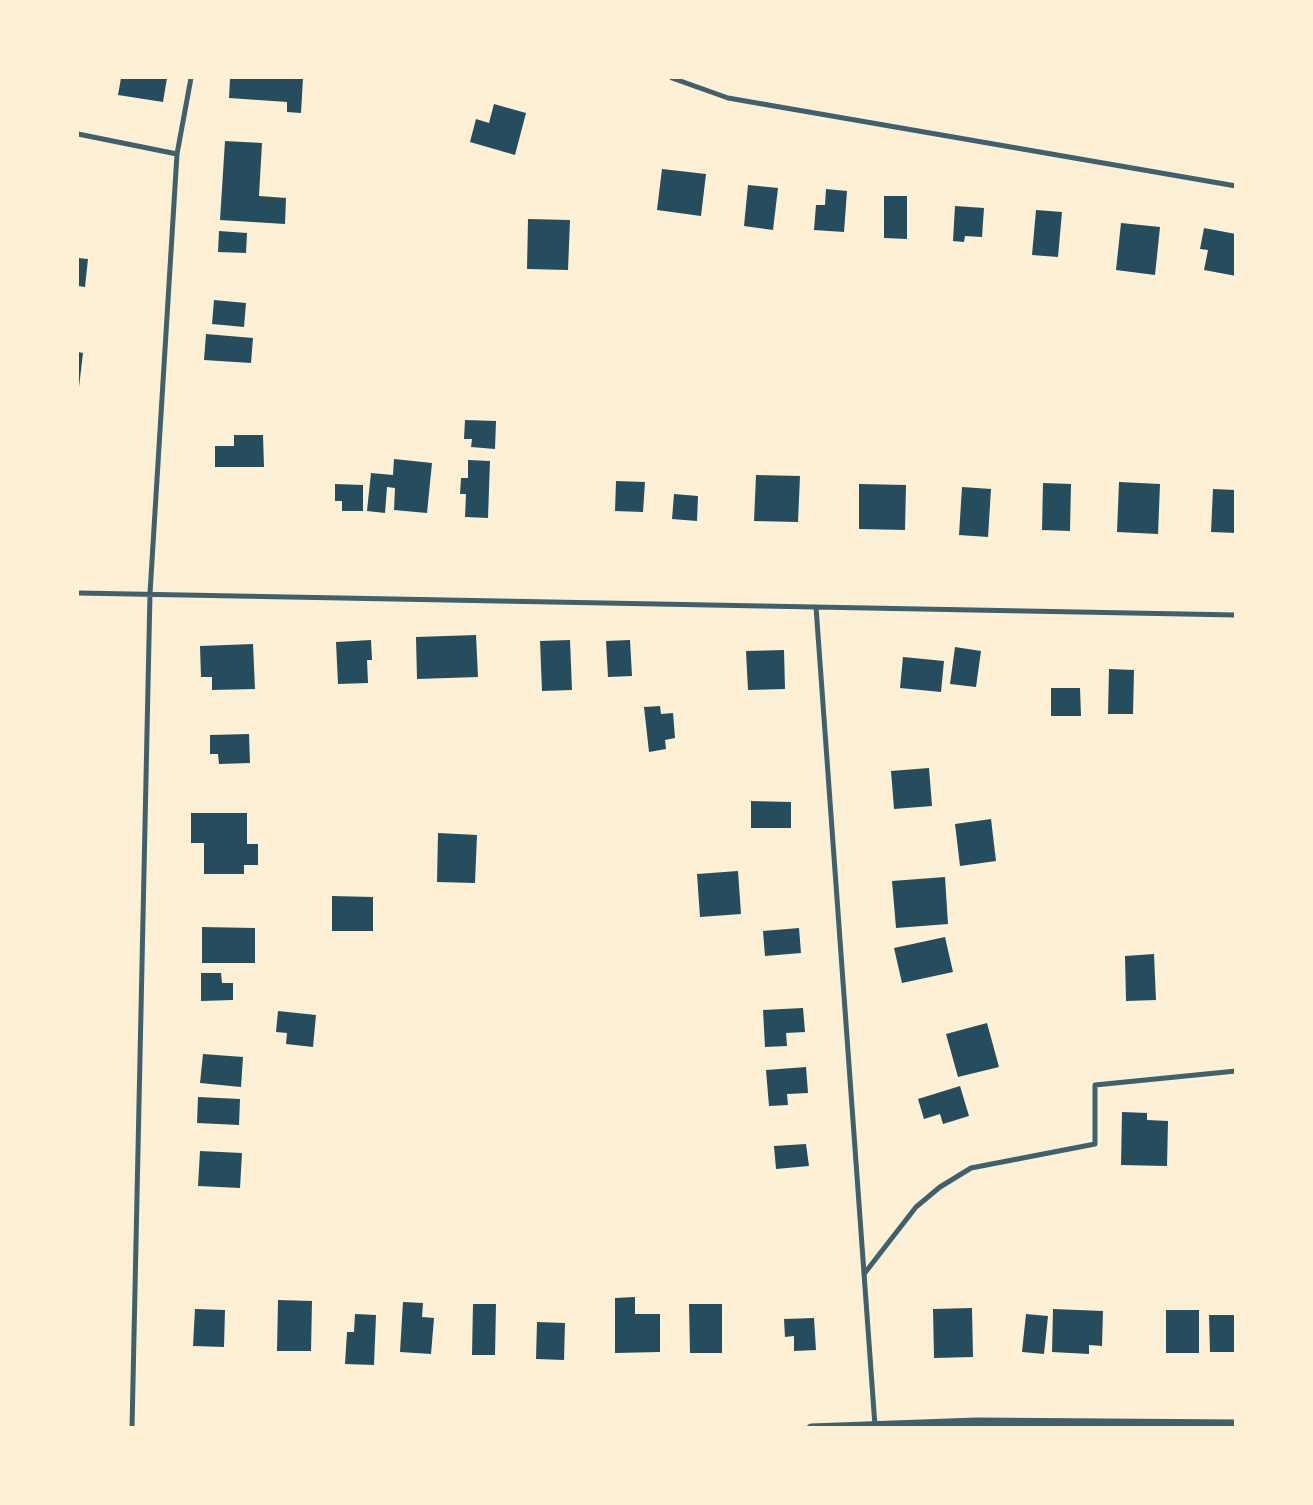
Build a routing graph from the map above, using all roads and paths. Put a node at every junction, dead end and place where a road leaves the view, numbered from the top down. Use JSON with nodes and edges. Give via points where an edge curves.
{"nodes":[{"id":1,"x":191,"y":78,"type":"edge"},
{"id":2,"x":672,"y":78,"type":"edge"},
{"id":3,"x":78,"y":134,"type":"edge"},
{"id":4,"x":177,"y":154,"type":"junction"},
{"id":5,"x":1236,"y":186,"type":"edge"},
{"id":6,"x":78,"y":593,"type":"edge"},
{"id":7,"x":150,"y":593,"type":"junction"},
{"id":8,"x":816,"y":607,"type":"junction"},
{"id":9,"x":1236,"y":616,"type":"edge"},
{"id":10,"x":1236,"y":1071,"type":"edge"},
{"id":11,"x":864,"y":1274,"type":"junction"},
{"id":12,"x":1236,"y":1424,"type":"edge"},
{"id":13,"x":976,"y":1425,"type":"edge"},
{"id":14,"x":875,"y":1426,"type":"edge"},
{"id":15,"x":132,"y":1428,"type":"edge"},
{"id":16,"x":810,"y":1428,"type":"edge"}],
"edges":[{"from":1,"to":4,"type":"street"},
{"from":2,"to":5,"type":"street","via":[[728,98]]},
{"from":3,"to":4,"type":"street"},
{"from":4,"to":7,"type":"street"},
{"from":6,"to":7,"type":"street"},
{"from":7,"to":8,"type":"street"},
{"from":7,"to":15,"type":"street"},
{"from":8,"to":9,"type":"street"},
{"from":8,"to":11,"type":"street"},
{"from":10,"to":11,"type":"street","via":[[1095,1085],[1095,1144],[971,1168],[916,1207]]},
{"from":11,"to":14,"type":"street"},
{"from":12,"to":13,"type":"street"},
{"from":13,"to":14,"type":"street"},
{"from":14,"to":16,"type":"street"}]}
